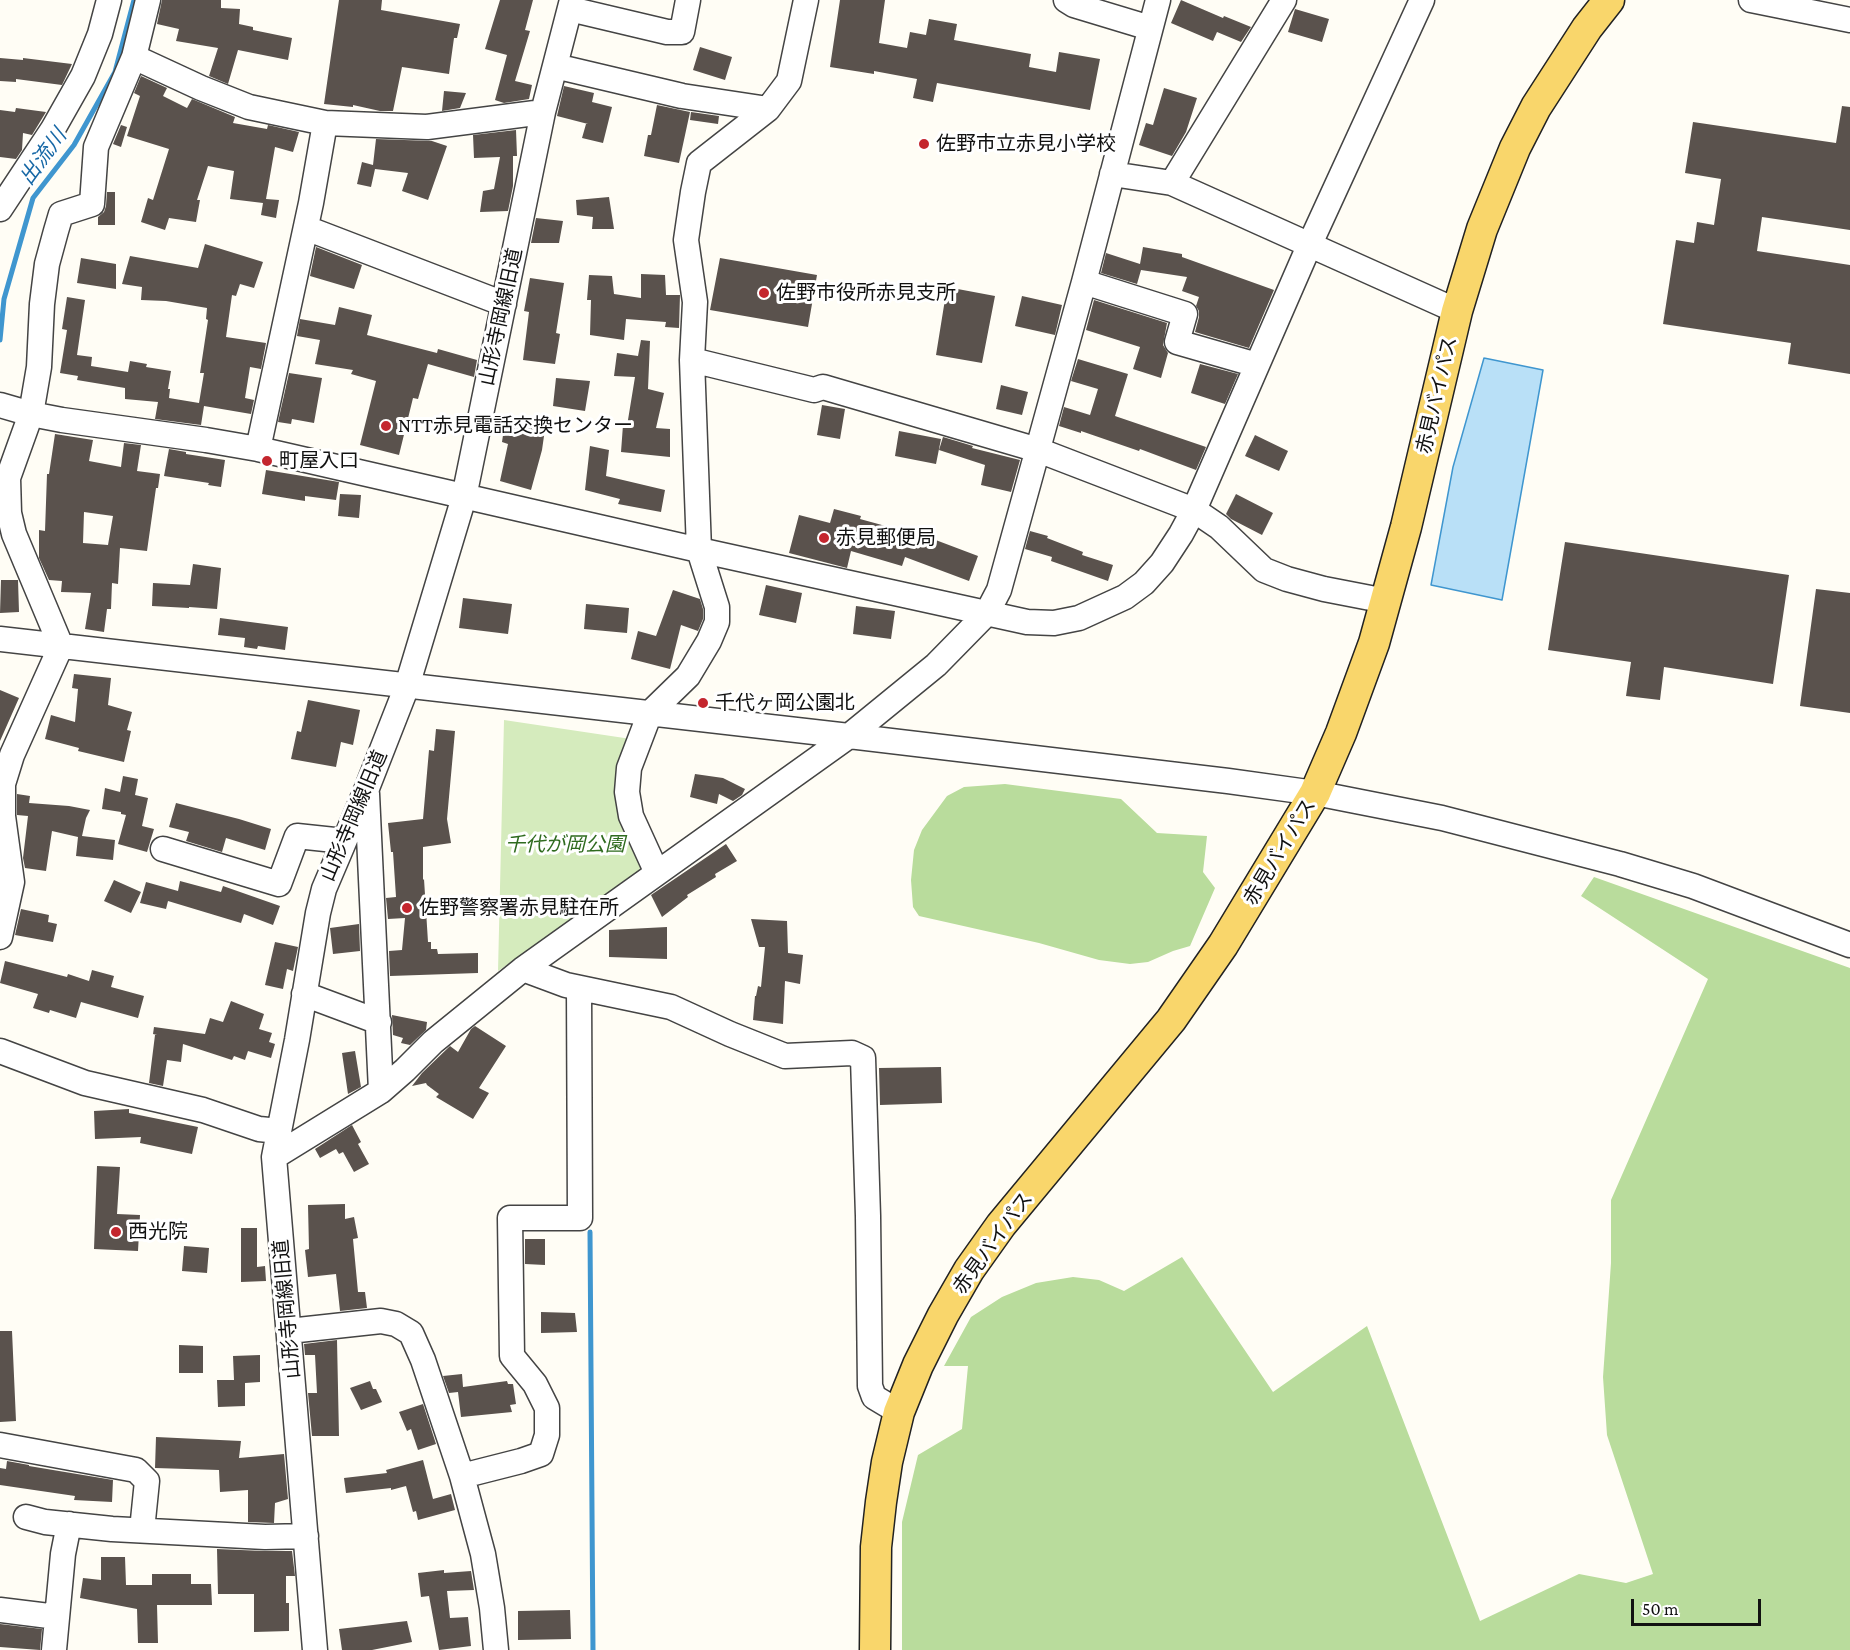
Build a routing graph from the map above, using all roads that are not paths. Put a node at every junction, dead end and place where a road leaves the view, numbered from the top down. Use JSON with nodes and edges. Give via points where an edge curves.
{"nodes":[{"id":1,"x":109,"y":0,"type":"edge"},
{"id":2,"x":148,"y":0,"type":"edge"},
{"id":3,"x":688,"y":0,"type":"edge"},
{"id":4,"x":806,"y":0,"type":"edge"},
{"id":5,"x":1066,"y":0,"type":"edge"},
{"id":6,"x":1158,"y":0,"type":"edge"},
{"id":7,"x":1284,"y":0,"type":"edge"},
{"id":8,"x":1422,"y":0,"type":"edge"},
{"id":9,"x":1609,"y":0,"type":"edge"},
{"id":10,"x":1751,"y":0,"type":"edge"},
{"id":11,"x":571,"y":4,"type":"edge"},
{"id":12,"x":1850,"y":20,"type":"edge"},
{"id":13,"x":1150,"y":28,"type":"junction"},
{"id":14,"x":134,"y":57,"type":"junction"},
{"id":15,"x":555,"y":66,"type":"junction"},
{"id":16,"x":768,"y":110,"type":"junction"},
{"id":17,"x":543,"y":112,"type":"junction"},
{"id":18,"x":325,"y":123,"type":"junction"},
{"id":19,"x":1112,"y":174,"type":"junction"},
{"id":20,"x":1172,"y":183,"type":"junction"},
{"id":21,"x":0,"y":209,"type":"edge"},
{"id":22,"x":306,"y":228,"type":"junction"},
{"id":23,"x":1309,"y":246,"type":"junction"},
{"id":24,"x":1084,"y":282,"type":"junction"},
{"id":25,"x":504,"y":304,"type":"junction"},
{"id":26,"x":1456,"y":311,"type":"junction"},
{"id":27,"x":692,"y":360,"type":"junction"},
{"id":28,"x":1257,"y":365,"type":"junction"},
{"id":29,"x":3,"y":406,"type":"edge"},
{"id":30,"x":31,"y":414,"type":"junction"},
{"id":31,"x":258,"y":449,"type":"junction"},
{"id":32,"x":1038,"y":450,"type":"junction"},
{"id":33,"x":464,"y":497,"type":"junction"},
{"id":34,"x":1194,"y":510,"type":"junction"},
{"id":35,"x":699,"y":550,"type":"junction"},
{"id":36,"x":1386,"y":601,"type":"junction"},
{"id":37,"x":987,"y":613,"type":"junction"},
{"id":38,"x":0,"y":639,"type":"edge"},
{"id":39,"x":62,"y":645,"type":"junction"},
{"id":40,"x":407,"y":686,"type":"junction"},
{"id":41,"x":651,"y":713,"type":"junction"},
{"id":42,"x":849,"y":736,"type":"junction"},
{"id":43,"x":367,"y":788,"type":"junction"},
{"id":44,"x":1315,"y":793,"type":"junction"},
{"id":45,"x":344,"y":841,"type":"junction"},
{"id":46,"x":163,"y":849,"type":"dead end"},
{"id":47,"x":657,"y":873,"type":"junction"},
{"id":48,"x":0,"y":937,"type":"edge"},
{"id":49,"x":1850,"y":945,"type":"edge"},
{"id":50,"x":523,"y":969,"type":"junction"},
{"id":51,"x":579,"y":988,"type":"junction"},
{"id":52,"x":304,"y":994,"type":"junction"},
{"id":53,"x":379,"y":1022,"type":"junction"},
{"id":54,"x":0,"y":1051,"type":"edge"},
{"id":55,"x":381,"y":1091,"type":"junction"},
{"id":56,"x":279,"y":1131,"type":"junction"},
{"id":57,"x":274,"y":1157,"type":"junction"},
{"id":58,"x":289,"y":1331,"type":"junction"},
{"id":59,"x":899,"y":1413,"type":"junction"},
{"id":60,"x":0,"y":1445,"type":"edge"},
{"id":61,"x":462,"y":1476,"type":"junction"},
{"id":62,"x":26,"y":1516,"type":"dead end"},
{"id":63,"x":69,"y":1524,"type":"junction"},
{"id":64,"x":142,"y":1530,"type":"junction"},
{"id":65,"x":306,"y":1536,"type":"junction"},
{"id":66,"x":0,"y":1610,"type":"edge"},
{"id":67,"x":57,"y":1617,"type":"junction"},
{"id":68,"x":54,"y":1650,"type":"edge"},
{"id":69,"x":315,"y":1650,"type":"edge"},
{"id":70,"x":496,"y":1650,"type":"edge"},
{"id":71,"x":875,"y":1650,"type":"edge"}],
"edges":[{"from":1,"to":21,"type":"street","via":[[83,76],[54,129]]},
{"from":2,"to":14,"type":"street"},
{"from":3,"to":11,"type":"street","via":[[682,32],[667,32]]},
{"from":4,"to":16,"type":"street","via":[[789,81]]},
{"from":5,"to":13,"type":"street"},
{"from":6,"to":13,"type":"street"},
{"from":7,"to":20,"type":"street"},
{"from":8,"to":23,"type":"street"},
{"from":9,"to":26,"type":"main road","name":"赤見バイパス","via":[[1557,73],[1515,148],[1482,229]]},
{"from":10,"to":12,"type":"street"},
{"from":11,"to":15,"type":"street","name":"山形寺岡線旧道"},
{"from":13,"to":19,"type":"street"},
{"from":14,"to":18,"type":"street","via":[[249,107]]},
{"from":14,"to":30,"type":"street","via":[[96,147],[92,204],[61,214],[56,231],[47,264]]},
{"from":15,"to":16,"type":"street","via":[[682,96]]},
{"from":15,"to":17,"type":"street","name":"山形寺岡線旧道"},
{"from":16,"to":27,"type":"street","via":[[699,163],[686,240],[694,302]]},
{"from":17,"to":18,"type":"street","via":[[427,127]]},
{"from":17,"to":25,"type":"street","name":"山形寺岡線旧道"},
{"from":18,"to":22,"type":"street"},
{"from":19,"to":20,"type":"street"},
{"from":19,"to":24,"type":"street"},
{"from":20,"to":23,"type":"street"},
{"from":22,"to":25,"type":"street"},
{"from":22,"to":31,"type":"street"},
{"from":23,"to":26,"type":"street"},
{"from":23,"to":28,"type":"street"},
{"from":24,"to":28,"type":"street","via":[[1185,314],[1177,342]]},
{"from":24,"to":32,"type":"street"},
{"from":25,"to":33,"type":"street","name":"山形寺岡線旧道"},
{"from":26,"to":36,"type":"main road","name":"赤見バイパス"},
{"from":27,"to":32,"type":"street","via":[[814,390],[824,387]]},
{"from":27,"to":35,"type":"street"},
{"from":28,"to":34,"type":"street"},
{"from":29,"to":30,"type":"street"},
{"from":30,"to":31,"type":"street"},
{"from":30,"to":39,"type":"street","via":[[8,478],[9,513],[14,534]]},
{"from":31,"to":33,"type":"street"},
{"from":32,"to":34,"type":"street"},
{"from":32,"to":37,"type":"street","via":[[999,590]]},
{"from":33,"to":35,"type":"street"},
{"from":33,"to":40,"type":"street","name":"山形寺岡線旧道"},
{"from":34,"to":36,"type":"street","via":[[1219,527],[1264,570],[1324,589]]},
{"from":34,"to":37,"type":"street","via":[[1162,563],[1144,583],[1105,608],[1054,623]]},
{"from":35,"to":37,"type":"street"},
{"from":35,"to":41,"type":"street","via":[[717,607],[717,622],[688,676]]},
{"from":36,"to":44,"type":"main road","name":"赤見バイパス","via":[[1359,686]]},
{"from":37,"to":42,"type":"street","via":[[936,665]]},
{"from":38,"to":39,"type":"street"},
{"from":39,"to":40,"type":"street"},
{"from":39,"to":48,"type":"street","via":[[12,755],[3,784],[12,882]]},
{"from":40,"to":41,"type":"street"},
{"from":40,"to":43,"type":"street","name":"山形寺岡線旧道"},
{"from":41,"to":42,"type":"street"},
{"from":41,"to":47,"type":"street","via":[[629,768],[627,792],[632,816]]},
{"from":42,"to":44,"type":"street"},
{"from":42,"to":47,"type":"street"},
{"from":43,"to":45,"type":"street","name":"山形寺岡線旧道"},
{"from":43,"to":53,"type":"street"},
{"from":44,"to":49,"type":"street","via":[[1442,818],[1620,864]]},
{"from":44,"to":59,"type":"main road","name":"赤見バイパス","via":[[1223,945],[1171,1020],[1001,1225],[969,1270],[918,1365]]},
{"from":45,"to":46,"type":"street","via":[[297,836],[279,884]]},
{"from":45,"to":52,"type":"street","name":"山形寺岡線旧道","via":[[324,889]]},
{"from":47,"to":50,"type":"street"},
{"from":50,"to":51,"type":"street"},
{"from":50,"to":55,"type":"street","via":[[432,1042]]},
{"from":51,"to":59,"type":"street","via":[[671,1006],[785,1056],[852,1053],[863,1058],[870,1386],[874,1397]]},
{"from":51,"to":61,"type":"street","via":[[580,1218],[510,1218],[512,1356],[535,1384],[547,1408],[547,1435],[541,1454]]},
{"from":52,"to":53,"type":"street"},
{"from":52,"to":56,"type":"street","name":"山形寺岡線旧道"},
{"from":53,"to":55,"type":"street"},
{"from":54,"to":56,"type":"street","via":[[85,1083]]},
{"from":55,"to":57,"type":"street"},
{"from":56,"to":57,"type":"street","name":"山形寺岡線旧道"},
{"from":57,"to":58,"type":"street","name":"山形寺岡線旧道"},
{"from":58,"to":61,"type":"street","via":[[381,1321],[411,1333]]},
{"from":58,"to":65,"type":"street","name":"山形寺岡線旧道"},
{"from":59,"to":71,"type":"main road","name":"赤見バイパス","via":[[887,1462],[876,1547]]},
{"from":60,"to":64,"type":"street","via":[[136,1470],[147,1481]]},
{"from":61,"to":70,"type":"street","via":[[483,1554]]},
{"from":62,"to":63,"type":"street"},
{"from":63,"to":64,"type":"street"},
{"from":63,"to":67,"type":"street"},
{"from":64,"to":65,"type":"street"},
{"from":65,"to":69,"type":"street","name":"山形寺岡線旧道"},
{"from":66,"to":67,"type":"street"},
{"from":67,"to":68,"type":"street"}]}
